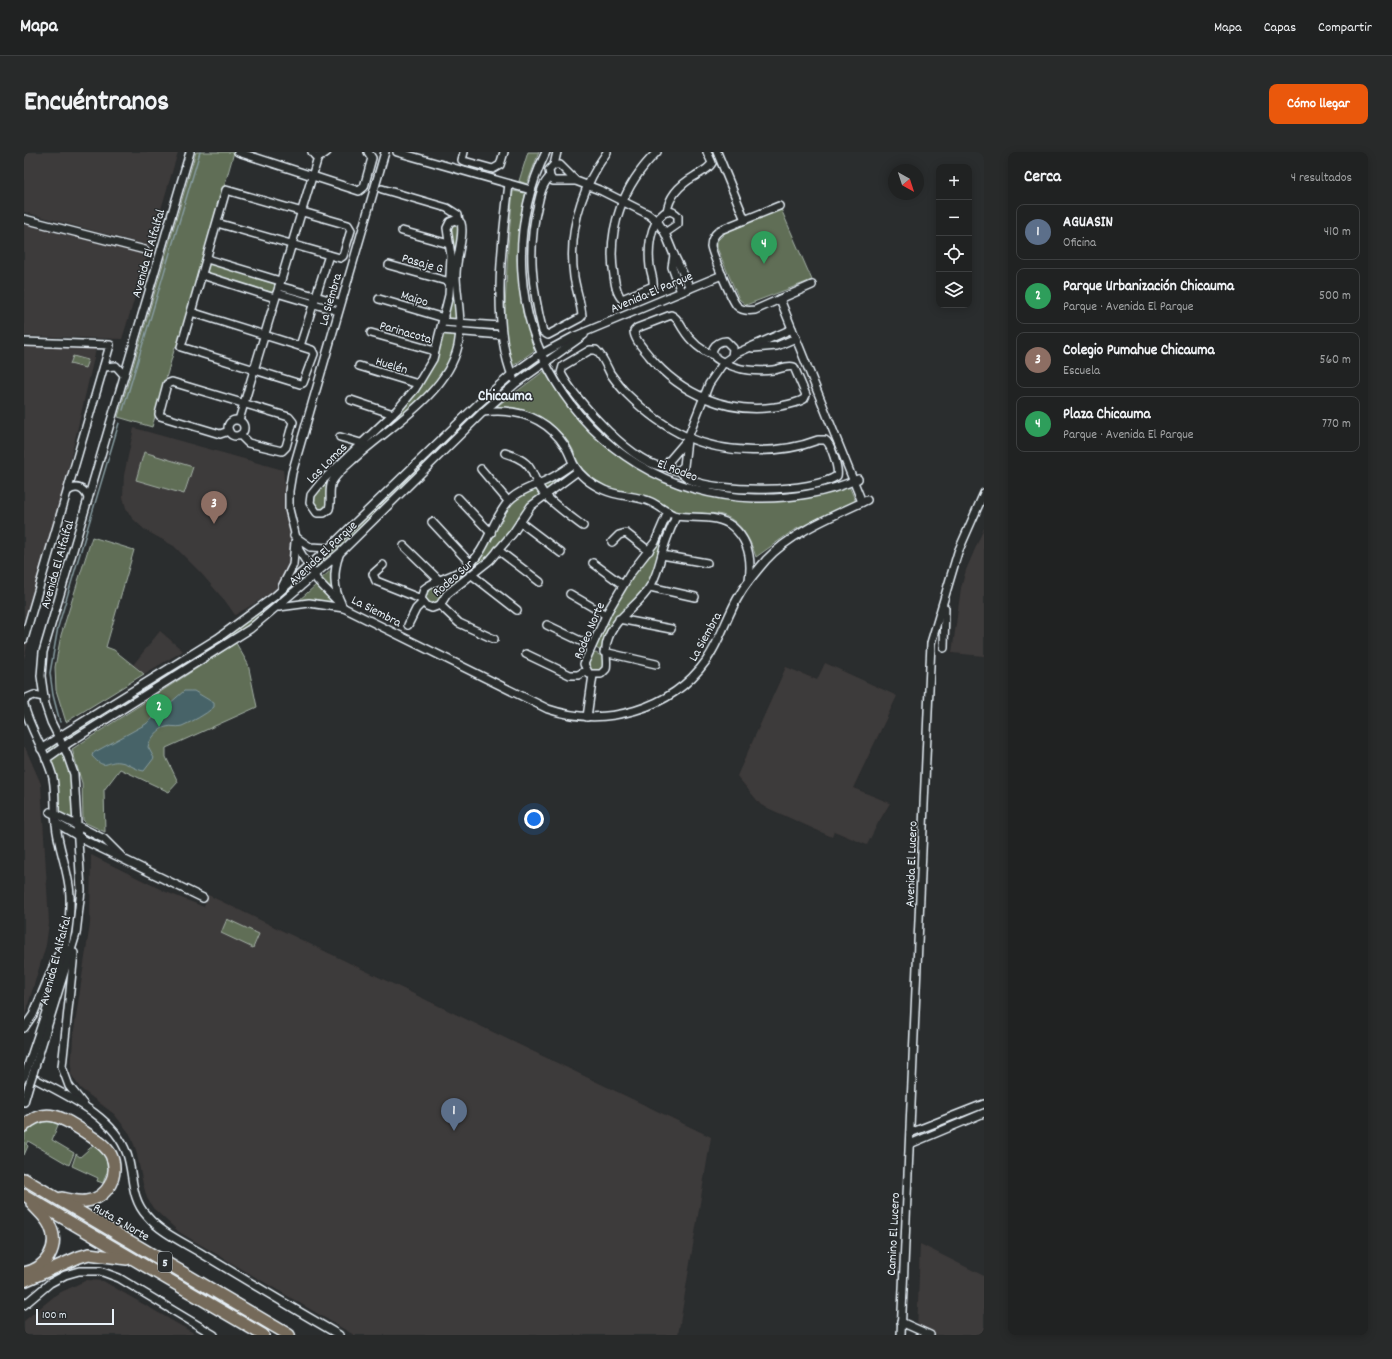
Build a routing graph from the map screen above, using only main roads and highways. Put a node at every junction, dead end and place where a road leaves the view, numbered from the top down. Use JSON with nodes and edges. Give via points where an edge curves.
{"nodes":[{"id":1,"x":24,"y":1126,"type":"edge"},
{"id":2,"x":24,"y":1180,"type":"edge"},
{"id":3,"x":40,"y":1189,"type":"junction"},
{"id":4,"x":24,"y":1196,"type":"edge"},
{"id":5,"x":140,"y":1263,"type":"junction"},
{"id":6,"x":24,"y":1273,"type":"edge"},
{"id":7,"x":24,"y":1281,"type":"edge"},
{"id":8,"x":263,"y":1335,"type":"edge"},
{"id":9,"x":290,"y":1335,"type":"edge"}],
"edges":[{"from":1,"to":3,"type":"highway","via":[[44,1115],[63,1118],[102,1144],[114,1163],[110,1184],[103,1194],[92,1200],[70,1200]]},
{"from":2,"to":3,"type":"highway","name":"Ruta 5 Norte","number":"5"},
{"from":3,"to":9,"type":"highway","name":"Ruta 5 Norte","number":"5"},
{"from":4,"to":5,"type":"highway","name":"Ruta 5 Norte","number":"5"},
{"from":4,"to":6,"type":"highway","via":[[47,1221],[54,1240],[46,1261],[36,1269]]},
{"from":5,"to":7,"type":"highway","via":[[89,1254]]},
{"from":5,"to":8,"type":"highway","name":"Ruta 5 Norte","number":"5"}]}
